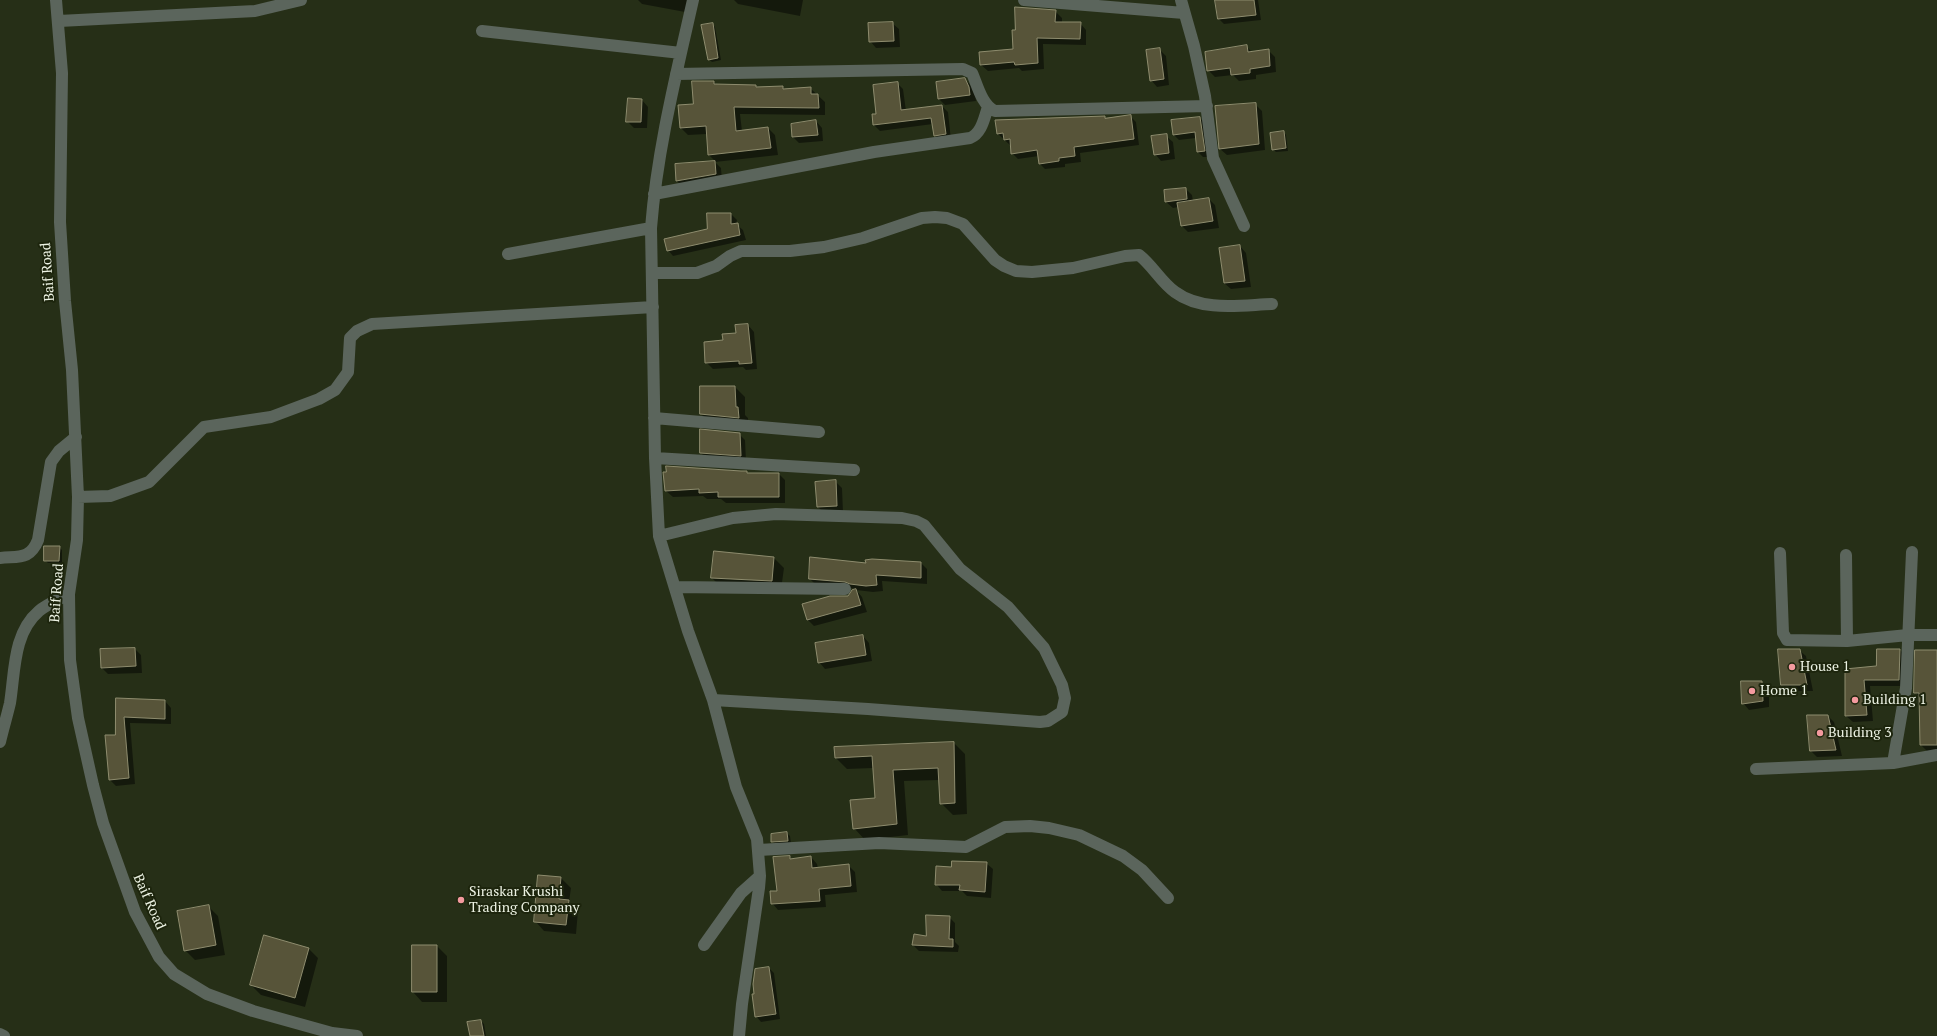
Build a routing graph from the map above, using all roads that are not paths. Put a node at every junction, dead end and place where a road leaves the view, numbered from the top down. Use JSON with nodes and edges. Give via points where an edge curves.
{"nodes":[{"id":1,"x":56,"y":0,"type":"edge"},
{"id":2,"x":301,"y":0,"type":"edge"},
{"id":3,"x":693,"y":0,"type":"edge"},
{"id":4,"x":1024,"y":0,"type":"edge"},
{"id":5,"x":1181,"y":0,"type":"edge"},
{"id":6,"x":1184,"y":13,"type":"junction"},
{"id":7,"x":59,"y":21,"type":"junction"},
{"id":8,"x":482,"y":31,"type":"dead end"},
{"id":9,"x":681,"y":53,"type":"junction"},
{"id":10,"x":676,"y":74,"type":"junction"},
{"id":11,"x":1206,"y":106,"type":"junction"},
{"id":12,"x":988,"y":107,"type":"junction"},
{"id":13,"x":654,"y":194,"type":"junction"},
{"id":14,"x":1244,"y":226,"type":"dead end"},
{"id":15,"x":651,"y":228,"type":"junction"},
{"id":16,"x":508,"y":254,"type":"dead end"},
{"id":17,"x":653,"y":273,"type":"junction"},
{"id":18,"x":1272,"y":304,"type":"dead end"},
{"id":19,"x":653,"y":307,"type":"junction"},
{"id":20,"x":654,"y":418,"type":"junction"},
{"id":21,"x":819,"y":432,"type":"dead end"},
{"id":22,"x":76,"y":437,"type":"junction"},
{"id":23,"x":655,"y":458,"type":"junction"},
{"id":24,"x":854,"y":470,"type":"dead end"},
{"id":25,"x":78,"y":498,"type":"junction"},
{"id":26,"x":659,"y":536,"type":"junction"},
{"id":27,"x":1912,"y":552,"type":"dead end"},
{"id":28,"x":1780,"y":553,"type":"dead end"},
{"id":29,"x":1846,"y":555,"type":"dead end"},
{"id":30,"x":0,"y":558,"type":"edge"},
{"id":31,"x":675,"y":587,"type":"junction"},
{"id":32,"x":845,"y":589,"type":"dead end"},
{"id":33,"x":69,"y":594,"type":"junction"},
{"id":34,"x":1908,"y":635,"type":"junction"},
{"id":35,"x":1937,"y":635,"type":"edge"},
{"id":36,"x":1847,"y":641,"type":"junction"},
{"id":37,"x":713,"y":700,"type":"junction"},
{"id":38,"x":5,"y":705,"type":"edge"},
{"id":39,"x":0,"y":742,"type":"edge"},
{"id":40,"x":1937,"y":754,"type":"edge"},
{"id":41,"x":1893,"y":763,"type":"junction"},
{"id":42,"x":1756,"y":769,"type":"dead end"},
{"id":43,"x":759,"y":850,"type":"junction"},
{"id":44,"x":760,"y":876,"type":"junction"},
{"id":45,"x":1168,"y":898,"type":"dead end"},
{"id":46,"x":704,"y":945,"type":"dead end"},
{"id":47,"x":0,"y":1034,"type":"edge"},
{"id":48,"x":4,"y":1036,"type":"edge"},
{"id":49,"x":357,"y":1036,"type":"edge"},
{"id":50,"x":738,"y":1036,"type":"edge"}],
"edges":[{"from":1,"to":7,"type":"street","name":"Baif Road"},
{"from":2,"to":7,"type":"street","via":[[255,11]]},
{"from":3,"to":9,"type":"street"},
{"from":4,"to":6,"type":"street"},
{"from":5,"to":6,"type":"street"},
{"from":6,"to":11,"type":"street","via":[[1194,46]]},
{"from":7,"to":22,"type":"street","name":"Baif Road","via":[[63,105],[60,222]]},
{"from":8,"to":9,"type":"street"},
{"from":9,"to":10,"type":"street"},
{"from":10,"to":12,"type":"street","via":[[964,69],[972,73]]},
{"from":10,"to":13,"type":"street"},
{"from":11,"to":12,"type":"street","via":[[1002,112]]},
{"from":11,"to":14,"type":"street","via":[[1213,158]]},
{"from":12,"to":13,"type":"street","via":[[976,136],[970,138],[874,152]]},
{"from":13,"to":15,"type":"street"},
{"from":15,"to":16,"type":"street"},
{"from":15,"to":17,"type":"street"},
{"from":17,"to":18,"type":"street","via":[[697,273],[716,266],[741,251],[790,251],[824,247],[862,238],[922,218],[935,217],[948,218],[963,224],[995,260],[1016,271],[1073,268],[1139,255],[1163,282],[1190,301],[1207,305]]},
{"from":17,"to":19,"type":"street"},
{"from":19,"to":20,"type":"street"},
{"from":19,"to":25,"type":"street","via":[[372,324],[357,331],[350,338],[348,372],[335,390],[319,399],[271,417],[204,427],[150,482],[110,496]]},
{"from":20,"to":21,"type":"street"},
{"from":20,"to":23,"type":"street"},
{"from":22,"to":25,"type":"street","name":"Baif Road"},
{"from":22,"to":30,"type":"street","via":[[59,451],[51,462],[35,548],[27,555]]},
{"from":23,"to":24,"type":"street"},
{"from":23,"to":26,"type":"street"},
{"from":25,"to":33,"type":"street","name":"Baif Road","via":[[77,540]]},
{"from":26,"to":31,"type":"street"},
{"from":26,"to":37,"type":"street","via":[[733,518],[776,514],[902,518],[916,521],[924,525],[960,569],[1008,607],[1030,631],[1044,648],[1062,685],[1065,698],[1062,712],[1048,721],[1040,722]]},
{"from":27,"to":34,"type":"street"},
{"from":28,"to":36,"type":"street","via":[[1784,637],[1790,641]]},
{"from":29,"to":36,"type":"street"},
{"from":31,"to":32,"type":"street"},
{"from":31,"to":37,"type":"street"},
{"from":33,"to":38,"type":"street","via":[[40,610],[22,634]]},
{"from":33,"to":49,"type":"street","name":"Baif Road","via":[[73,694],[93,785],[114,857],[135,912],[159,957],[174,974],[207,994],[253,1011]]},
{"from":34,"to":35,"type":"street"},
{"from":34,"to":36,"type":"street"},
{"from":34,"to":41,"type":"street","via":[[1906,688]]},
{"from":37,"to":43,"type":"street","via":[[736,787],[754,829]]},
{"from":38,"to":39,"type":"street"},
{"from":40,"to":41,"type":"street"},
{"from":41,"to":42,"type":"street"},
{"from":43,"to":44,"type":"street"},
{"from":43,"to":45,"type":"street","via":[[879,843],[966,847],[1005,827],[1049,828],[1079,834],[1123,856],[1142,870]]},
{"from":44,"to":46,"type":"street","via":[[741,893]]},
{"from":44,"to":50,"type":"street"},
{"from":47,"to":48,"type":"street"}]}
